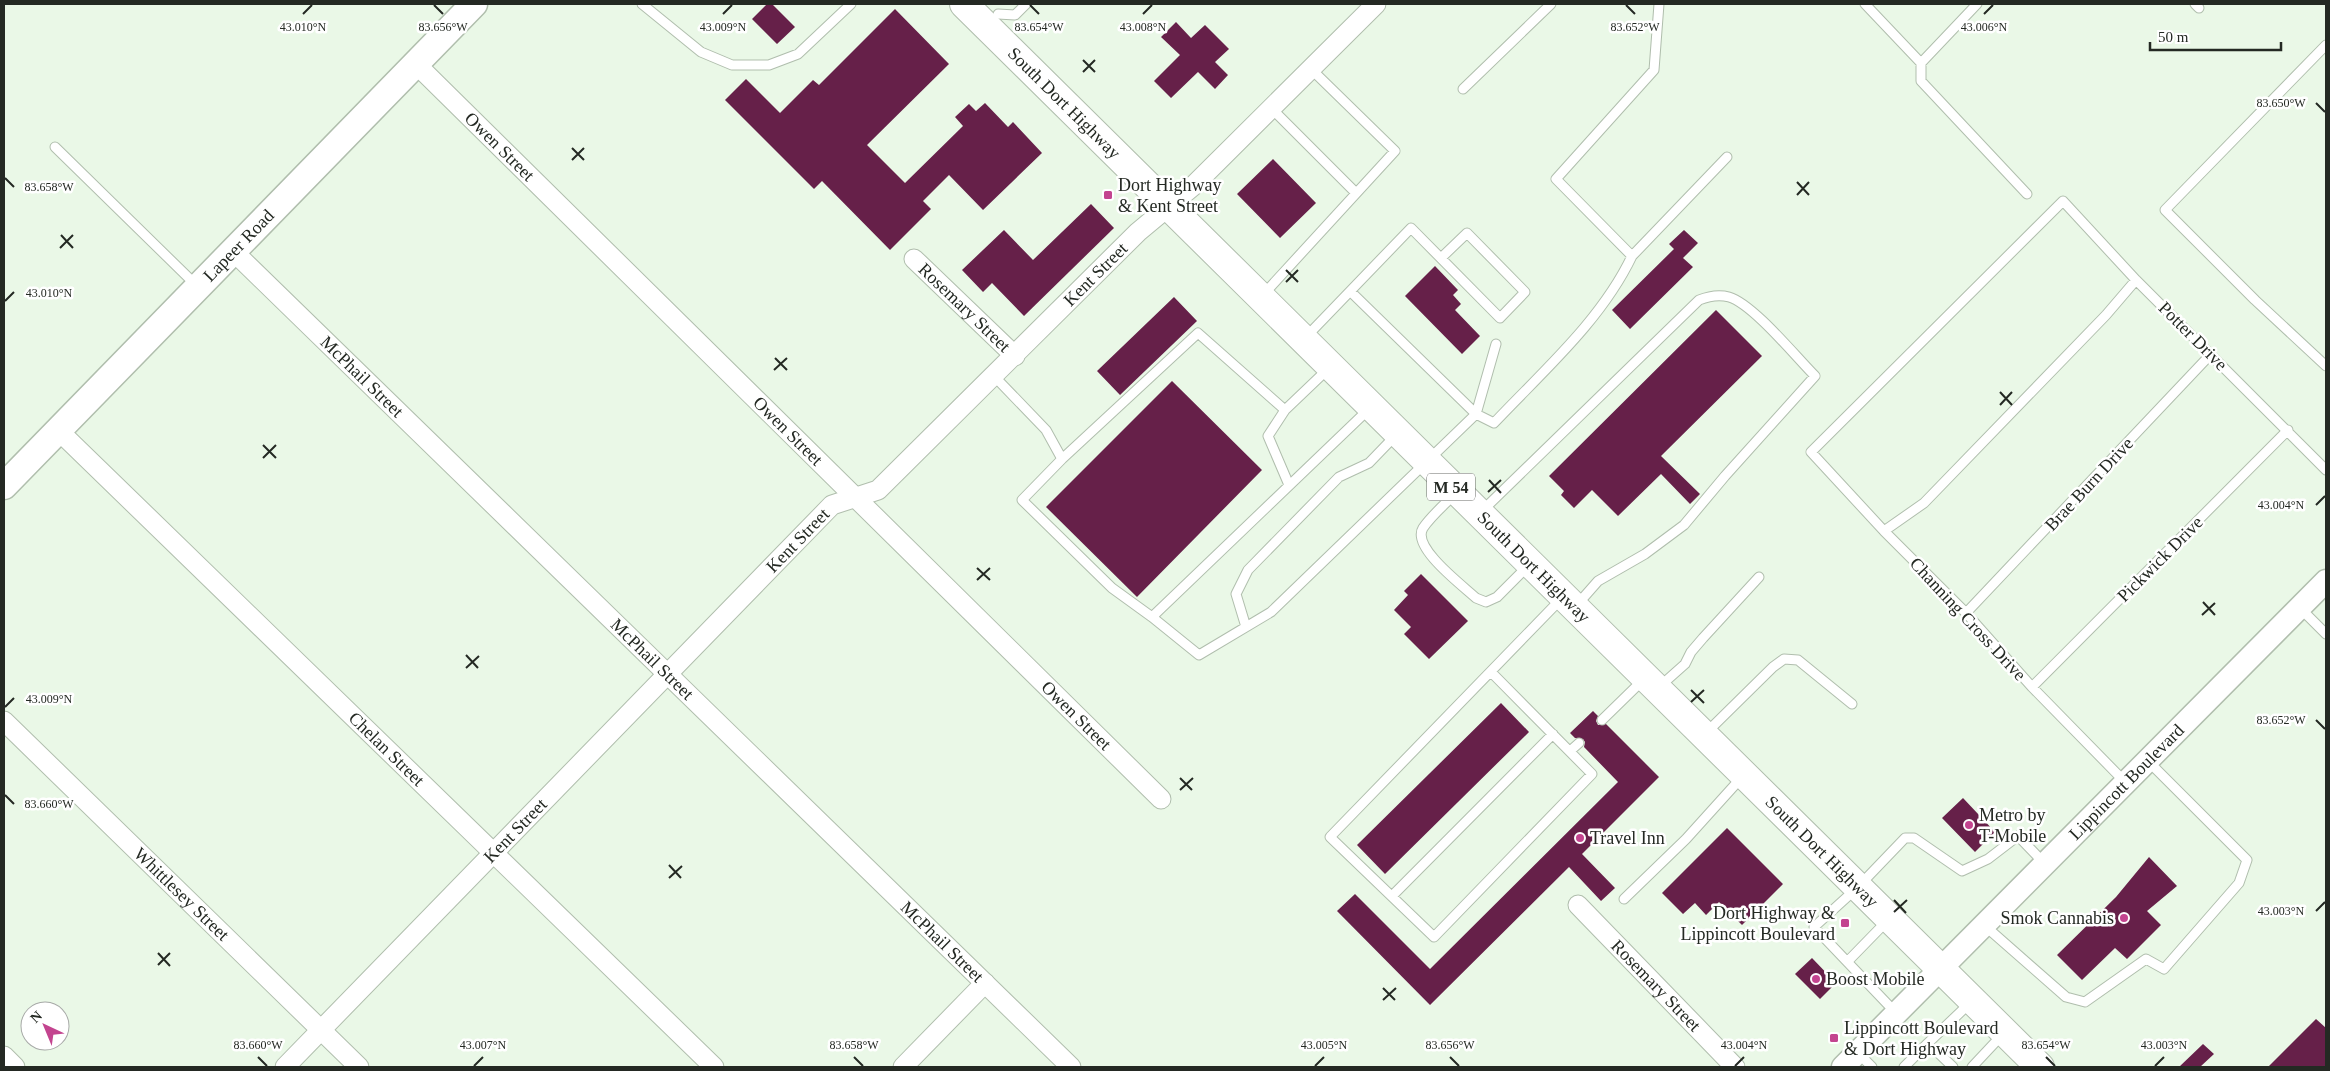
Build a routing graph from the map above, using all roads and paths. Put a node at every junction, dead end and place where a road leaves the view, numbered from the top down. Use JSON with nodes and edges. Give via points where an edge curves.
{"nodes":[{"id":1,"x":474,"y":4,"type":"edge"},
{"id":2,"x":642,"y":4,"type":"edge"},
{"id":3,"x":851,"y":4,"type":"edge"},
{"id":4,"x":964,"y":4,"type":"edge"},
{"id":5,"x":1026,"y":4,"type":"edge"},
{"id":6,"x":1376,"y":4,"type":"edge"},
{"id":7,"x":1551,"y":4,"type":"edge"},
{"id":8,"x":1659,"y":4,"type":"edge"},
{"id":9,"x":1865,"y":4,"type":"edge"},
{"id":10,"x":1977,"y":4,"type":"edge"},
{"id":11,"x":994,"y":14,"type":"edge"},
{"id":12,"x":2326,"y":45,"type":"edge"},
{"id":13,"x":415,"y":63,"type":"junction"},
{"id":14,"x":1921,"y":63,"type":"junction"},
{"id":15,"x":1310,"y":69,"type":"junction"},
{"id":16,"x":1463,"y":89,"type":"dead end"},
{"id":17,"x":1271,"y":108,"type":"junction"},
{"id":18,"x":56,"y":147,"type":"dead end"},
{"id":19,"x":1727,"y":157,"type":"dead end"},
{"id":20,"x":1356,"y":193,"type":"junction"},
{"id":21,"x":2027,"y":194,"type":"dead end"},
{"id":22,"x":1169,"y":208,"type":"junction"},
{"id":23,"x":233,"y":251,"type":"junction"},
{"id":24,"x":1632,"y":256,"type":"junction"},
{"id":25,"x":1441,"y":258,"type":"junction"},
{"id":26,"x":914,"y":259,"type":"dead end"},
{"id":27,"x":2136,"y":280,"type":"junction"},
{"id":28,"x":198,"y":287,"type":"junction"},
{"id":29,"x":1351,"y":292,"type":"junction"},
{"id":30,"x":1260,"y":298,"type":"junction"},
{"id":31,"x":1303,"y":340,"type":"junction"},
{"id":32,"x":1496,"y":344,"type":"dead end"},
{"id":33,"x":2211,"y":354,"type":"junction"},
{"id":34,"x":1014,"y":356,"type":"junction"},
{"id":35,"x":2326,"y":366,"type":"edge"},
{"id":36,"x":1330,"y":367,"type":"junction"},
{"id":37,"x":994,"y":376,"type":"junction"},
{"id":38,"x":1371,"y":407,"type":"junction"},
{"id":39,"x":1285,"y":410,"type":"junction"},
{"id":40,"x":1476,"y":414,"type":"junction"},
{"id":41,"x":58,"y":430,"type":"junction"},
{"id":42,"x":2288,"y":430,"type":"junction"},
{"id":43,"x":1398,"y":434,"type":"junction"},
{"id":44,"x":1811,"y":452,"type":"joint"},
{"id":45,"x":1062,"y":459,"type":"junction"},
{"id":46,"x":1426,"y":462,"type":"junction"},
{"id":47,"x":2326,"y":470,"type":"edge"},
{"id":48,"x":9,"y":476,"type":"edge"},
{"id":49,"x":1289,"y":485,"type":"junction"},
{"id":50,"x":1457,"y":492,"type":"junction"},
{"id":51,"x":856,"y":496,"type":"junction"},
{"id":52,"x":1479,"y":514,"type":"junction"},
{"id":53,"x":1884,"y":531,"type":"junction"},
{"id":54,"x":1530,"y":564,"type":"junction"},
{"id":55,"x":1759,"y":577,"type":"dead end"},
{"id":56,"x":2326,"y":581,"type":"edge"},
{"id":57,"x":1569,"y":603,"type":"junction"},
{"id":58,"x":2300,"y":607,"type":"junction"},
{"id":59,"x":1966,"y":613,"type":"junction"},
{"id":60,"x":1152,"y":617,"type":"junction"},
{"id":61,"x":1246,"y":627,"type":"junction"},
{"id":62,"x":2326,"y":634,"type":"edge"},
{"id":63,"x":1491,"y":672,"type":"junction"},
{"id":64,"x":667,"y":674,"type":"junction"},
{"id":65,"x":1651,"y":684,"type":"junction"},
{"id":66,"x":2032,"y":687,"type":"junction"},
{"id":67,"x":1852,"y":704,"type":"dead end"},
{"id":68,"x":1602,"y":720,"type":"dead end"},
{"id":69,"x":4,"y":721,"type":"edge"},
{"id":70,"x":1553,"y":734,"type":"junction"},
{"id":71,"x":1704,"y":736,"type":"junction"},
{"id":72,"x":1579,"y":743,"type":"dead end"},
{"id":73,"x":1570,"y":752,"type":"junction"},
{"id":74,"x":2148,"y":761,"type":"junction"},
{"id":75,"x":1744,"y":776,"type":"junction"},
{"id":76,"x":2126,"y":783,"type":"junction"},
{"id":77,"x":1162,"y":799,"type":"dead end"},
{"id":78,"x":493,"y":852,"type":"junction"},
{"id":79,"x":2046,"y":864,"type":"junction"},
{"id":80,"x":1857,"y":888,"type":"junction"},
{"id":81,"x":1392,"y":896,"type":"junction"},
{"id":82,"x":1624,"y":899,"type":"dead end"},
{"id":83,"x":1578,"y":905,"type":"dead end"},
{"id":84,"x":1889,"y":919,"type":"junction"},
{"id":85,"x":1984,"y":925,"type":"junction"},
{"id":86,"x":1848,"y":961,"type":"junction"},
{"id":87,"x":1939,"y":969,"type":"junction"},
{"id":88,"x":985,"y":983,"type":"junction"},
{"id":89,"x":1972,"y":1001,"type":"junction"},
{"id":90,"x":1896,"y":1013,"type":"junction"},
{"id":91,"x":321,"y":1030,"type":"junction"},
{"id":92,"x":2004,"y":1032,"type":"junction"},
{"id":93,"x":1928,"y":1043,"type":"junction"},
{"id":94,"x":4,"y":1056,"type":"edge"},
{"id":95,"x":1858,"y":1062,"type":"edge"},
{"id":96,"x":15,"y":1067,"type":"edge"},
{"id":97,"x":285,"y":1067,"type":"edge"},
{"id":98,"x":359,"y":1067,"type":"edge"},
{"id":99,"x":714,"y":1067,"type":"edge"},
{"id":100,"x":903,"y":1067,"type":"edge"},
{"id":101,"x":1072,"y":1067,"type":"edge"},
{"id":102,"x":1735,"y":1067,"type":"edge"},
{"id":103,"x":1904,"y":1067,"type":"edge"},
{"id":104,"x":1953,"y":1067,"type":"edge"},
{"id":105,"x":1972,"y":1067,"type":"edge"},
{"id":106,"x":2040,"y":1067,"type":"edge"}],
"edges":[{"from":1,"to":13,"type":"main road","name":"Lapeer Road"},
{"from":2,"to":3,"type":"lane","via":[[701,52],[732,65],[769,65],[798,54]]},
{"from":4,"to":11,"type":"main road","name":"South Dort Highway","number":"M 54"},
{"from":5,"to":11,"type":"lane","via":[[1015,15]]},
{"from":6,"to":15,"type":"street","name":"Kent Street"},
{"from":7,"to":16,"type":"lane"},
{"from":8,"to":24,"type":"lane","via":[[1654,70],[1556,179]]},
{"from":9,"to":14,"type":"lane"},
{"from":10,"to":14,"type":"lane"},
{"from":11,"to":22,"type":"main road","name":"South Dort Highway","number":"M 54"},
{"from":12,"to":35,"type":"lane","via":[[2165,210],[2254,300]]},
{"from":13,"to":23,"type":"main road","name":"Lapeer Road"},
{"from":13,"to":51,"type":"street","name":"Owen Street"},
{"from":14,"to":21,"type":"lane","via":[[1922,81]]},
{"from":15,"to":17,"type":"street","name":"Kent Street"},
{"from":15,"to":20,"type":"lane","via":[[1394,151]]},
{"from":17,"to":20,"type":"lane"},
{"from":17,"to":22,"type":"street","name":"Kent Street"},
{"from":18,"to":28,"type":"lane"},
{"from":19,"to":24,"type":"lane"},
{"from":20,"to":30,"type":"lane"},
{"from":22,"to":30,"type":"main road","name":"South Dort Highway","number":"M 54"},
{"from":22,"to":34,"type":"street","name":"Kent Street","via":[[1138,232]]},
{"from":23,"to":28,"type":"main road","name":"Lapeer Road"},
{"from":23,"to":64,"type":"street","name":"McPhail Street"},
{"from":24,"to":40,"type":"lane","via":[[1622,278],[1577,335],[1494,423]]},
{"from":25,"to":25,"type":"lane","via":[[1500,318],[1524,292],[1467,233]]},
{"from":25,"to":29,"type":"lane","via":[[1411,228]]},
{"from":26,"to":34,"type":"street","name":"Rosemary Street"},
{"from":27,"to":33,"type":"lane","name":"Potter Drive"},
{"from":27,"to":44,"type":"lane","name":"Potter Drive","via":[[2063,201]]},
{"from":27,"to":53,"type":"lane","via":[[1924,503]]},
{"from":28,"to":41,"type":"main road","name":"Lapeer Road"},
{"from":29,"to":31,"type":"lane"},
{"from":29,"to":40,"type":"lane"},
{"from":30,"to":31,"type":"main road","name":"South Dort Highway","number":"M 54"},
{"from":31,"to":36,"type":"main road","name":"South Dort Highway","number":"M 54"},
{"from":32,"to":40,"type":"lane"},
{"from":33,"to":42,"type":"lane","name":"Potter Drive"},
{"from":33,"to":59,"type":"lane","name":"Brae Burn Drive"},
{"from":34,"to":37,"type":"street","name":"Kent Street"},
{"from":36,"to":38,"type":"main road","name":"South Dort Highway","number":"M 54"},
{"from":36,"to":39,"type":"lane"},
{"from":37,"to":45,"type":"lane","via":[[1046,430]]},
{"from":37,"to":51,"type":"street","name":"Kent Street","via":[[878,490]]},
{"from":38,"to":43,"type":"main road","name":"South Dort Highway","number":"M 54"},
{"from":38,"to":49,"type":"lane"},
{"from":39,"to":45,"type":"lane","via":[[1198,334]]},
{"from":39,"to":49,"type":"lane","via":[[1268,436]]},
{"from":40,"to":46,"type":"lane"},
{"from":41,"to":48,"type":"main road","name":"Lapeer Road"},
{"from":41,"to":78,"type":"street","name":"Chelan Street"},
{"from":42,"to":47,"type":"lane","name":"Potter Drive"},
{"from":42,"to":66,"type":"lane","name":"Pickwick Drive"},
{"from":43,"to":46,"type":"main road","name":"South Dort Highway","number":"M 54"},
{"from":43,"to":61,"type":"lane","via":[[1369,463],[1339,477],[1248,570],[1236,594]]},
{"from":44,"to":53,"type":"lane","name":"Channing Cross Drive"},
{"from":45,"to":60,"type":"lane","via":[[1022,500],[1112,588]]},
{"from":46,"to":50,"type":"main road","name":"South Dort Highway","number":"M 54"},
{"from":46,"to":61,"type":"lane","via":[[1271,612]]},
{"from":49,"to":60,"type":"lane"},
{"from":50,"to":52,"type":"main road","name":"South Dort Highway","number":"M 54"},
{"from":50,"to":54,"type":"lane","via":[[1422,529],[1420,539],[1426,551],[1476,598],[1486,602],[1497,597]]},
{"from":51,"to":64,"type":"street","name":"Kent Street","via":[[832,505]]},
{"from":51,"to":77,"type":"street","name":"Owen Street"},
{"from":52,"to":54,"type":"main road","name":"South Dort Highway","number":"M 54"},
{"from":52,"to":57,"type":"lane","via":[[1698,300],[1715,295],[1731,297],[1751,310],[1814,376],[1684,525]]},
{"from":53,"to":59,"type":"lane","name":"Channing Cross Drive"},
{"from":54,"to":57,"type":"main road","name":"South Dort Highway","number":"M 54"},
{"from":55,"to":65,"type":"lane","via":[[1697,645],[1685,664]]},
{"from":56,"to":58,"type":"street","name":"Lippincott Boulevard"},
{"from":57,"to":63,"type":"lane"},
{"from":57,"to":65,"type":"main road","name":"South Dort Highway","number":"M 54"},
{"from":58,"to":62,"type":"lane"},
{"from":58,"to":74,"type":"street","name":"Lippincott Boulevard"},
{"from":59,"to":66,"type":"lane","name":"Channing Cross Drive"},
{"from":60,"to":61,"type":"lane","via":[[1199,655]]},
{"from":63,"to":70,"type":"lane"},
{"from":63,"to":81,"type":"lane","via":[[1330,836]]},
{"from":64,"to":78,"type":"street","name":"Kent Street"},
{"from":64,"to":88,"type":"street","name":"McPhail Street"},
{"from":65,"to":68,"type":"lane"},
{"from":65,"to":71,"type":"main road","name":"South Dort Highway","number":"M 54"},
{"from":66,"to":76,"type":"lane","name":"Channing Cross Drive"},
{"from":67,"to":71,"type":"lane","via":[[1798,660],[1784,659]]},
{"from":69,"to":91,"type":"street","name":"Whittlesey Street"},
{"from":70,"to":73,"type":"lane"},
{"from":70,"to":81,"type":"lane"},
{"from":71,"to":75,"type":"main road","name":"South Dort Highway","number":"M 54"},
{"from":72,"to":73,"type":"lane"},
{"from":73,"to":81,"type":"lane","via":[[1592,774],[1434,937]]},
{"from":74,"to":76,"type":"street","name":"Lippincott Boulevard"},
{"from":74,"to":85,"type":"lane","via":[[2247,860],[2239,883],[2164,969],[2146,959],[2085,1002],[2066,997]]},
{"from":75,"to":80,"type":"main road","name":"South Dort Highway","number":"M 54"},
{"from":75,"to":82,"type":"lane"},
{"from":76,"to":79,"type":"street","name":"Lippincott Boulevard"},
{"from":78,"to":91,"type":"street","name":"Kent Street"},
{"from":78,"to":99,"type":"street","name":"Chelan Street"},
{"from":79,"to":80,"type":"lane","via":[[2018,836],[1988,859],[1962,871],[1914,838],[1905,838]]},
{"from":79,"to":85,"type":"street","name":"Lippincott Boulevard"},
{"from":80,"to":84,"type":"main road","name":"South Dort Highway","number":"M 54"},
{"from":80,"to":86,"type":"lane","via":[[1814,926]]},
{"from":83,"to":102,"type":"street","name":"Rosemary Street"},
{"from":84,"to":86,"type":"lane"},
{"from":84,"to":87,"type":"main road","name":"South Dort Highway","number":"M 54"},
{"from":85,"to":87,"type":"street","name":"Lippincott Boulevard"},
{"from":86,"to":90,"type":"lane"},
{"from":87,"to":89,"type":"main road","name":"South Dort Highway","number":"M 54"},
{"from":87,"to":90,"type":"street","name":"Lippincott Boulevard"},
{"from":88,"to":100,"type":"street"},
{"from":88,"to":101,"type":"street","name":"McPhail Street"},
{"from":89,"to":92,"type":"main road","name":"South Dort Highway","number":"M 54"},
{"from":89,"to":93,"type":"lane"},
{"from":90,"to":95,"type":"street","name":"Lippincott Boulevard"},
{"from":91,"to":97,"type":"street","name":"Kent Street"},
{"from":91,"to":98,"type":"street","name":"Whittlesey Street"},
{"from":92,"to":105,"type":"lane"},
{"from":92,"to":106,"type":"main road","name":"South Dort Highway","number":"M 54"},
{"from":93,"to":103,"type":"lane"},
{"from":93,"to":104,"type":"lane"},
{"from":94,"to":96,"type":"street"}]}
